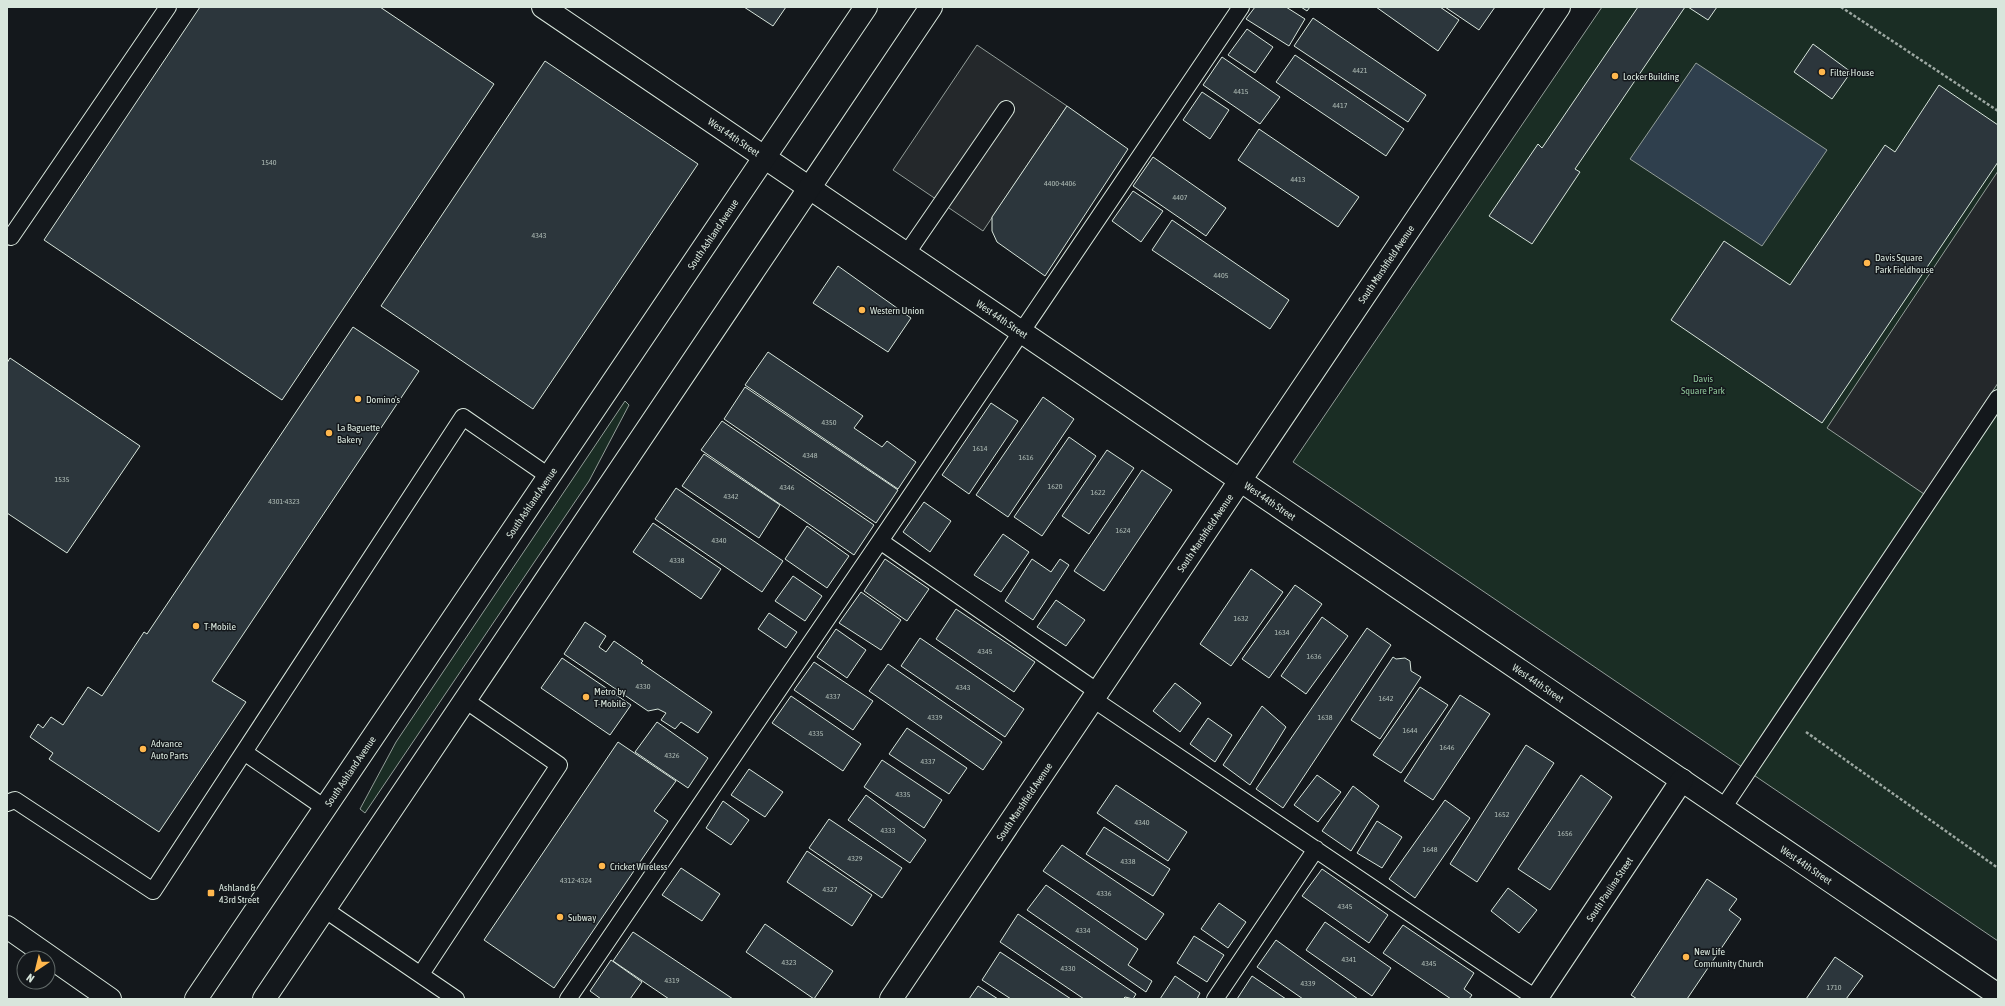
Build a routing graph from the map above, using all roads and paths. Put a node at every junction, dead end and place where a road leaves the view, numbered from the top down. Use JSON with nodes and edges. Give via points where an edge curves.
{"nodes":[{"id":1,"x":168,"y":7,"type":"edge"},
{"id":2,"x":866,"y":7,"type":"edge"},
{"id":3,"x":931,"y":7,"type":"edge"},
{"id":4,"x":1241,"y":7,"type":"edge"},
{"id":5,"x":1558,"y":7,"type":"edge"},
{"id":6,"x":1841,"y":7,"type":"edge"},
{"id":7,"x":554,"y":10,"type":"edge"},
{"id":8,"x":1006,"y":109,"type":"dead end"},
{"id":9,"x":1998,"y":111,"type":"edge"},
{"id":10,"x":766,"y":157,"type":"junction"},
{"id":11,"x":810,"y":187,"type":"junction"},
{"id":12,"x":11,"y":237,"type":"dead end"},
{"id":13,"x":906,"y":253,"type":"junction"},
{"id":14,"x":1022,"y":331,"type":"junction"},
{"id":15,"x":1998,"y":398,"type":"edge"},
{"id":16,"x":550,"y":477,"type":"junction"},
{"id":17,"x":1240,"y":480,"type":"junction"},
{"id":18,"x":880,"y":540,"type":"junction"},
{"id":19,"x":1096,"y":696,"type":"junction"},
{"id":20,"x":465,"y":700,"type":"junction"},
{"id":21,"x":1784,"y":717,"type":"junction"},
{"id":22,"x":244,"y":752,"type":"junction"},
{"id":23,"x":1682,"y":780,"type":"junction"},
{"id":24,"x":7,"y":803,"type":"edge"},
{"id":25,"x":326,"y":808,"type":"junction"},
{"id":26,"x":1723,"y":808,"type":"junction"},
{"id":27,"x":1316,"y":849,"type":"junction"},
{"id":28,"x":1998,"y":868,"type":"edge"},
{"id":29,"x":324,"y":910,"type":"junction"},
{"id":30,"x":7,"y":927,"type":"edge"},
{"id":31,"x":421,"y":974,"type":"junction"},
{"id":32,"x":1998,"y":995,"type":"edge"},
{"id":33,"x":570,"y":998,"type":"edge"},
{"id":34,"x":110,"y":999,"type":"edge"},
{"id":35,"x":196,"y":999,"type":"edge"},
{"id":36,"x":264,"y":999,"type":"edge"},
{"id":37,"x":456,"y":999,"type":"edge"},
{"id":38,"x":891,"y":999,"type":"edge"},
{"id":39,"x":1215,"y":999,"type":"edge"},
{"id":40,"x":1537,"y":999,"type":"edge"}],
"edges":[{"from":1,"to":12,"type":"lane"},
{"from":2,"to":10,"type":"street","name":"South Ashland Avenue"},
{"from":3,"to":11,"type":"street"},
{"from":4,"to":14,"type":"lane"},
{"from":5,"to":17,"type":"street","name":"South Marshfield Avenue"},
{"from":6,"to":9,"type":"path"},
{"from":7,"to":10,"type":"street","name":"West 44th Street"},
{"from":8,"to":13,"type":"lane"},
{"from":10,"to":11,"type":"street","name":"West 44th Street"},
{"from":10,"to":16,"type":"street","name":"South Ashland Avenue"},
{"from":11,"to":13,"type":"street","name":"West 44th Street"},
{"from":11,"to":20,"type":"street"},
{"from":13,"to":14,"type":"street","name":"West 44th Street"},
{"from":14,"to":17,"type":"street","name":"West 44th Street"},
{"from":14,"to":18,"type":"lane"},
{"from":15,"to":21,"type":"lane"},
{"from":16,"to":22,"type":"lane","via":[[463,417]]},
{"from":16,"to":25,"type":"street","name":"South Ashland Avenue"},
{"from":17,"to":19,"type":"street","name":"South Marshfield Avenue"},
{"from":17,"to":23,"type":"street","name":"West 44th Street"},
{"from":18,"to":19,"type":"lane"},
{"from":18,"to":33,"type":"lane"},
{"from":19,"to":27,"type":"lane"},
{"from":19,"to":38,"type":"street","name":"South Marshfield Avenue"},
{"from":20,"to":29,"type":"street"},
{"from":20,"to":31,"type":"lane","via":[[559,764]]},
{"from":21,"to":26,"type":"lane"},
{"from":21,"to":28,"type":"path"},
{"from":22,"to":24,"type":"lane","via":[[153,891],[15,800]]},
{"from":22,"to":25,"type":"lane"},
{"from":23,"to":26,"type":"street","name":"West 44th Street"},
{"from":23,"to":40,"type":"street","name":"South Paulina Street"},
{"from":25,"to":35,"type":"street","name":"South Ashland Avenue"},
{"from":26,"to":32,"type":"street","name":"West 44th Street"},
{"from":27,"to":39,"type":"lane"},
{"from":27,"to":40,"type":"lane"},
{"from":29,"to":31,"type":"lane"},
{"from":29,"to":36,"type":"street"},
{"from":30,"to":34,"type":"street"},
{"from":31,"to":37,"type":"lane"}]}
